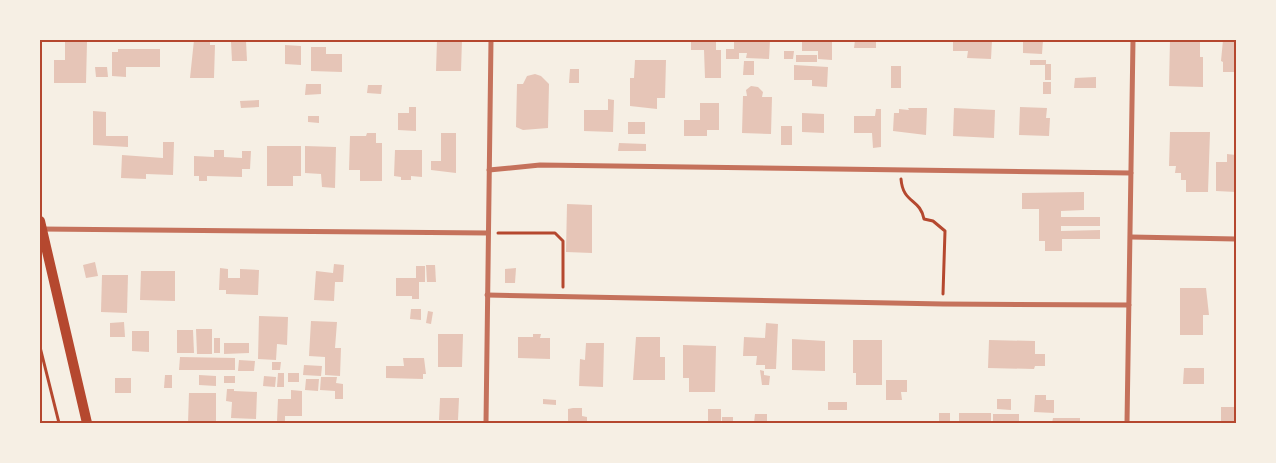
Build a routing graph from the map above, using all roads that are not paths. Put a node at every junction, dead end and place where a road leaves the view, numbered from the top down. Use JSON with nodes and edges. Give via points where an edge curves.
{"nodes":[{"id":1,"x":491,"y":40,"type":"edge"},
{"id":2,"x":1133,"y":40,"type":"edge"},
{"id":3,"x":489,"y":170,"type":"junction"},
{"id":4,"x":1131,"y":173,"type":"junction"},
{"id":5,"x":40,"y":226,"type":"edge"},
{"id":6,"x":488,"y":233,"type":"junction"},
{"id":7,"x":1131,"y":238,"type":"junction"},
{"id":8,"x":1236,"y":239,"type":"edge"},
{"id":9,"x":487,"y":294,"type":"junction"},
{"id":10,"x":1129,"y":305,"type":"junction"},
{"id":11,"x":87,"y":423,"type":"edge"},
{"id":12,"x":486,"y":423,"type":"edge"},
{"id":13,"x":1127,"y":423,"type":"edge"}],
"edges":[{"from":1,"to":3,"type":"street"},
{"from":2,"to":4,"type":"street"},
{"from":3,"to":4,"type":"street","via":[[540,165]]},
{"from":3,"to":6,"type":"street"},
{"from":4,"to":7,"type":"street"},
{"from":5,"to":6,"type":"street"},
{"from":5,"to":11,"type":"main road"},
{"from":6,"to":9,"type":"street"},
{"from":7,"to":8,"type":"street"},
{"from":7,"to":10,"type":"street"},
{"from":9,"to":10,"type":"street"},
{"from":9,"to":12,"type":"street"},
{"from":10,"to":13,"type":"street"}]}
